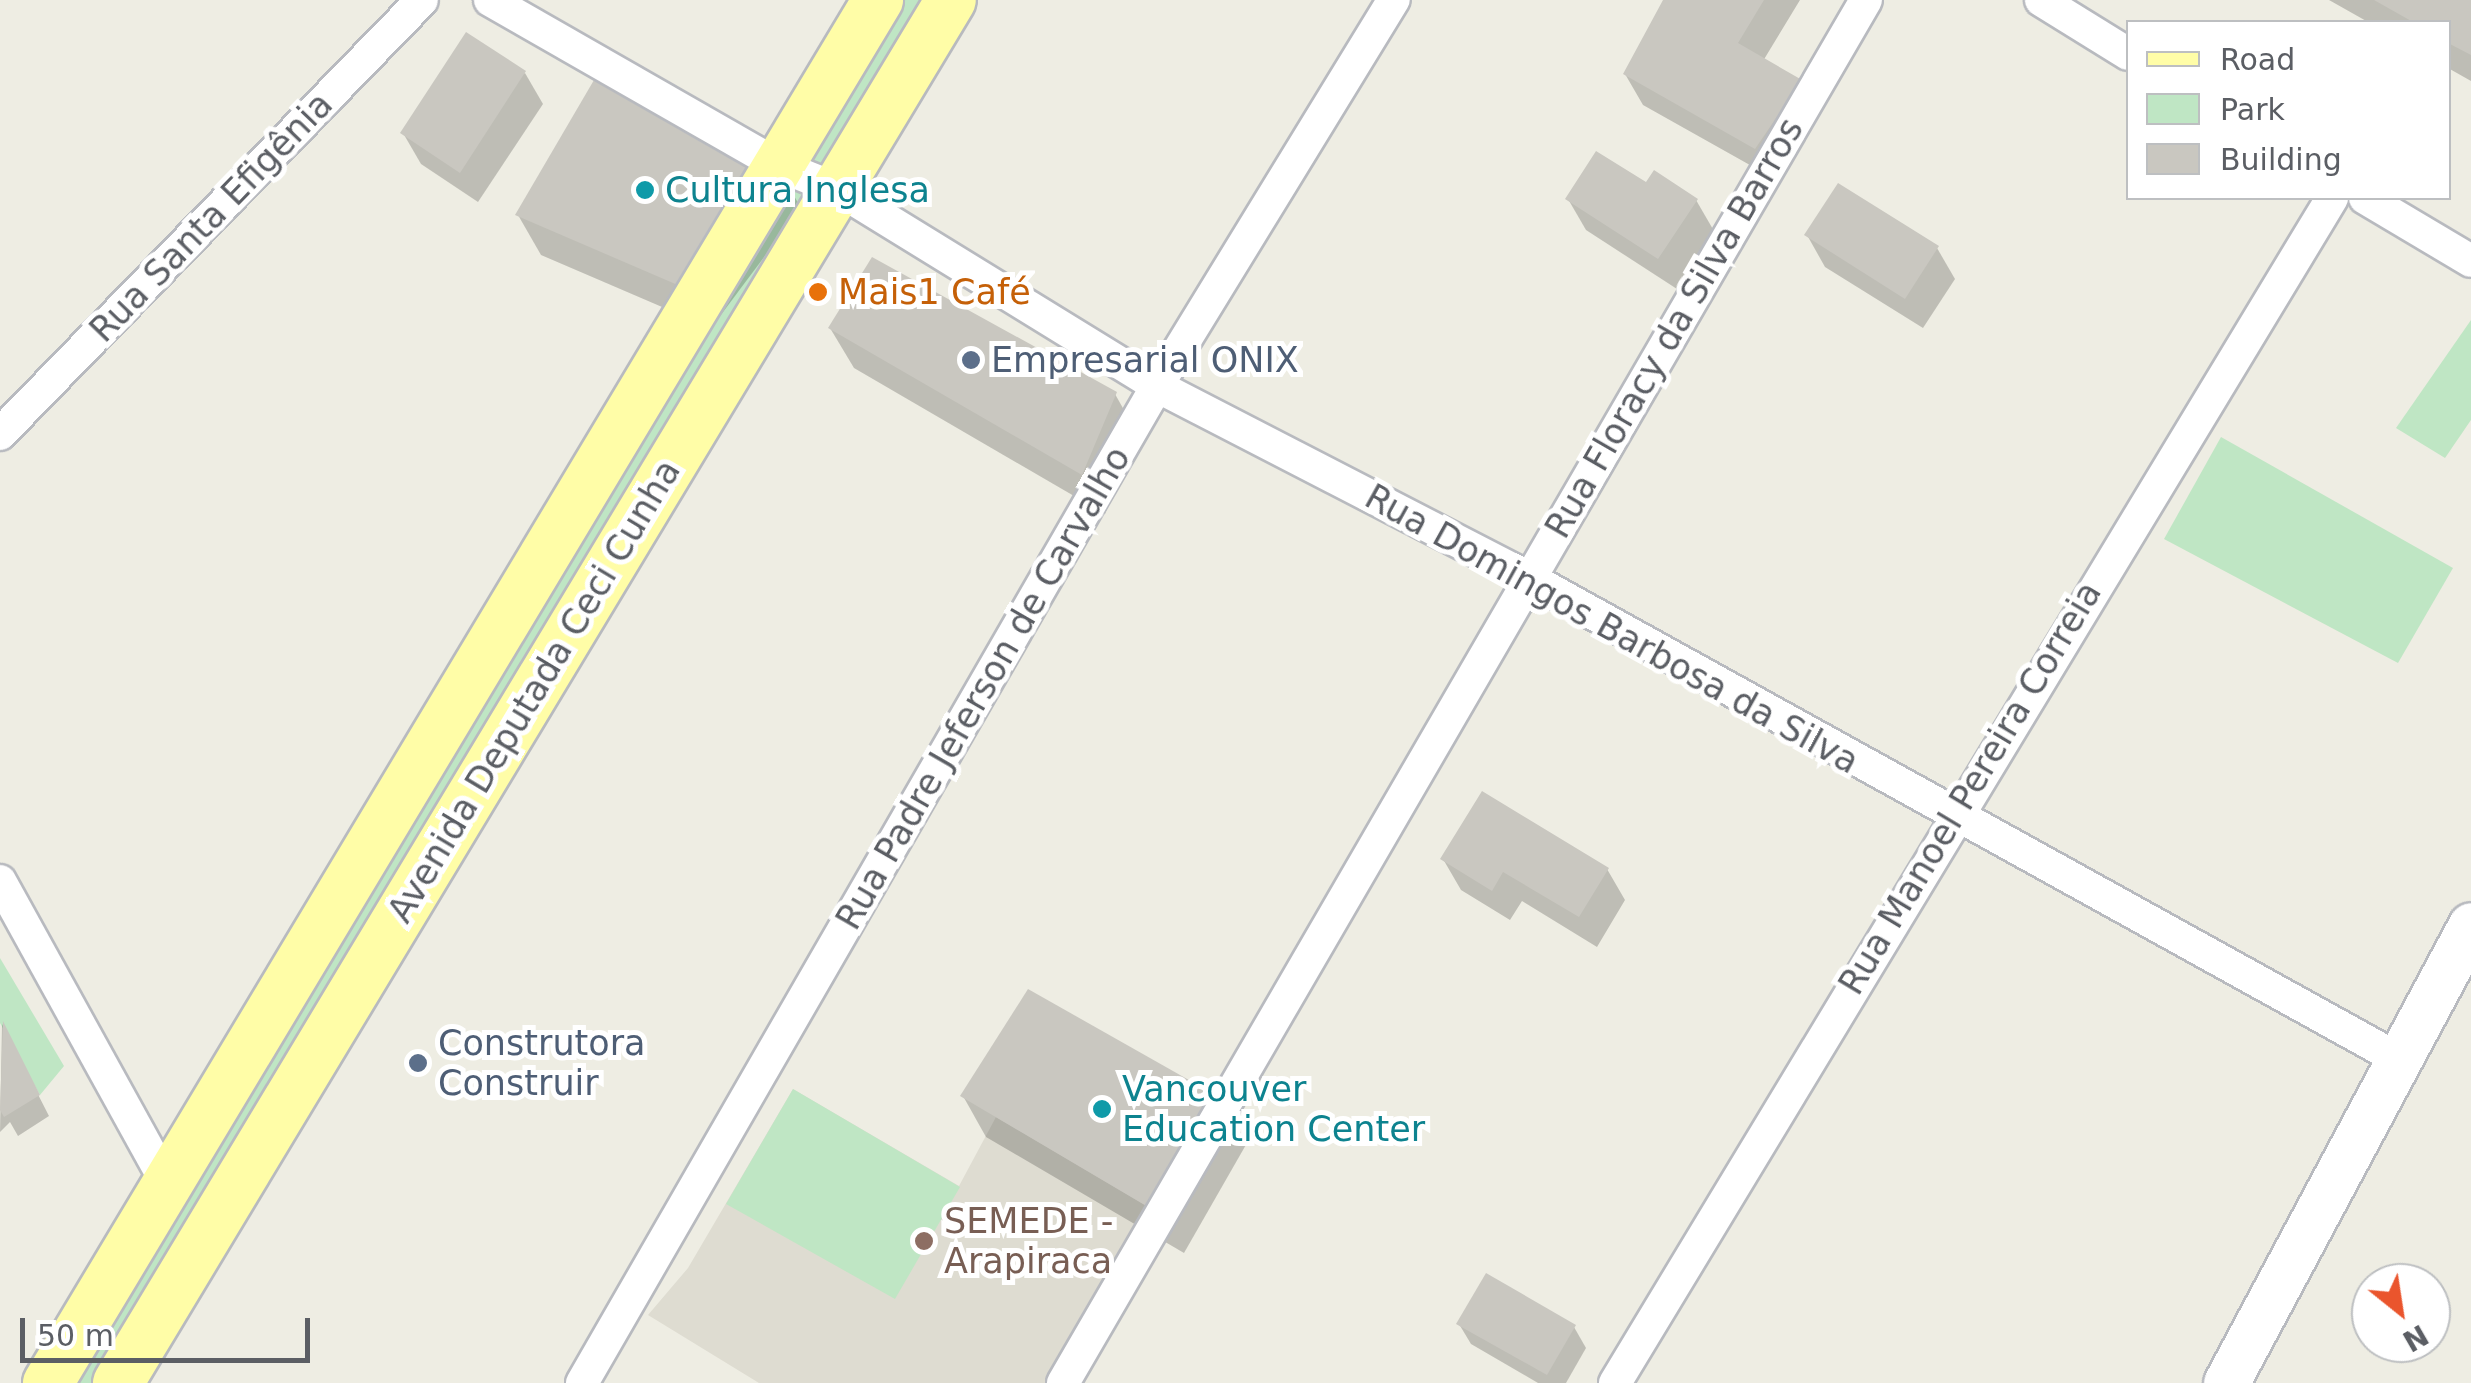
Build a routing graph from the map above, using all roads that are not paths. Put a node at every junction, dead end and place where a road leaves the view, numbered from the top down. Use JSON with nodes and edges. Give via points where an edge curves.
{"nodes":[{"id":1,"x":422,"y":0,"type":"edge"},
{"id":2,"x":490,"y":0,"type":"edge"},
{"id":3,"x":878,"y":0,"type":"edge"},
{"id":4,"x":950,"y":0,"type":"edge"},
{"id":5,"x":1394,"y":0,"type":"edge"},
{"id":6,"x":1866,"y":0,"type":"edge"},
{"id":7,"x":2041,"y":0,"type":"edge"},
{"id":8,"x":2126,"y":53,"type":"edge"},
{"id":9,"x":780,"y":166,"type":"junction"},
{"id":10,"x":837,"y":189,"type":"junction"},
{"id":11,"x":2331,"y":200,"type":"edge"},
{"id":12,"x":2368,"y":200,"type":"edge"},
{"id":13,"x":2471,"y":261,"type":"edge"},
{"id":14,"x":1157,"y":386,"type":"junction"},
{"id":15,"x":0,"y":434,"type":"edge"},
{"id":16,"x":1529,"y":578,"type":"junction"},
{"id":17,"x":1952,"y":815,"type":"junction"},
{"id":18,"x":0,"y":880,"type":"edge"},
{"id":19,"x":2471,"y":925,"type":"edge"},
{"id":20,"x":2395,"y":1057,"type":"junction"},
{"id":21,"x":167,"y":1183,"type":"junction"},
{"id":22,"x":48,"y":1383,"type":"edge"},
{"id":23,"x":118,"y":1383,"type":"edge"},
{"id":24,"x":582,"y":1383,"type":"edge"},
{"id":25,"x":1062,"y":1383,"type":"edge"},
{"id":26,"x":1615,"y":1383,"type":"edge"},
{"id":27,"x":2226,"y":1383,"type":"edge"}],
"edges":[{"from":1,"to":15,"type":"street","name":"Rua Santa Efigênia"},
{"from":2,"to":9,"type":"street"},
{"from":3,"to":9,"type":"main road","name":"Avenida Deputada Ceci Cunha"},
{"from":4,"to":10,"type":"main road","name":"Avenida Deputada Ceci Cunha"},
{"from":5,"to":14,"type":"street","name":"Rua Padre Jeferson de Carvalho"},
{"from":6,"to":16,"type":"street","name":"Rua Floracy da Silva Barros"},
{"from":7,"to":8,"type":"street"},
{"from":9,"to":10,"type":"street","name":"Rua Domingos Barbosa da Silva"},
{"from":9,"to":21,"type":"main road","name":"Avenida Deputada Ceci Cunha"},
{"from":10,"to":14,"type":"street","name":"Rua Domingos Barbosa da Silva"},
{"from":10,"to":23,"type":"main road","name":"Avenida Deputada Ceci Cunha"},
{"from":11,"to":17,"type":"street","name":"Rua Manoel Pereira Correia"},
{"from":12,"to":13,"type":"street"},
{"from":14,"to":16,"type":"street","name":"Rua Domingos Barbosa da Silva"},
{"from":14,"to":24,"type":"street","name":"Rua Padre Jeferson de Carvalho"},
{"from":16,"to":17,"type":"street","name":"Rua Domingos Barbosa da Silva"},
{"from":16,"to":25,"type":"street","name":"Rua Floracy da Silva Barros"},
{"from":17,"to":20,"type":"street","name":"Rua Domingos Barbosa da Silva"},
{"from":17,"to":26,"type":"street","name":"Rua Manoel Pereira Correia"},
{"from":18,"to":21,"type":"street"},
{"from":19,"to":20,"type":"street"},
{"from":20,"to":27,"type":"street"},
{"from":21,"to":22,"type":"main road","name":"Avenida Deputada Ceci Cunha"}]}
